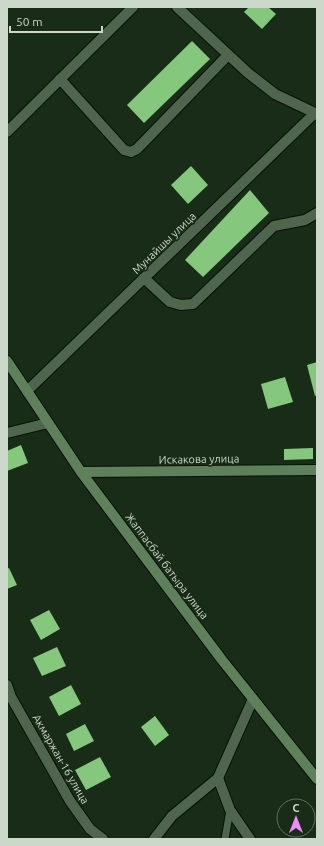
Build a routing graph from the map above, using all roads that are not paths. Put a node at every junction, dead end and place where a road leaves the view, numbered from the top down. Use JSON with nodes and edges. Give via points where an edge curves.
{"nodes":[{"id":1,"x":133,"y":7,"type":"edge"},
{"id":2,"x":178,"y":7,"type":"edge"},
{"id":3,"x":228,"y":55,"type":"junction"},
{"id":4,"x":60,"y":79,"type":"junction"},
{"id":5,"x":316,"y":114,"type":"edge"},
{"id":6,"x":7,"y":132,"type":"edge"},
{"id":7,"x":317,"y":213,"type":"edge"},
{"id":8,"x":144,"y":278,"type":"junction"},
{"id":9,"x":7,"y":361,"type":"edge"},
{"id":10,"x":27,"y":391,"type":"junction"},
{"id":11,"x":48,"y":423,"type":"junction"},
{"id":12,"x":7,"y":433,"type":"edge"},
{"id":13,"x":317,"y":470,"type":"edge"},
{"id":14,"x":82,"y":472,"type":"junction"},
{"id":15,"x":7,"y":685,"type":"edge"},
{"id":16,"x":253,"y":699,"type":"junction"},
{"id":17,"x":218,"y":778,"type":"junction"},
{"id":18,"x":317,"y":778,"type":"edge"},
{"id":19,"x":230,"y":810,"type":"junction"},
{"id":20,"x":103,"y":839,"type":"edge"},
{"id":21,"x":154,"y":839,"type":"edge"},
{"id":22,"x":225,"y":839,"type":"edge"},
{"id":23,"x":250,"y":839,"type":"edge"}],
"edges":[{"from":1,"to":4,"type":"street"},
{"from":2,"to":3,"type":"street"},
{"from":3,"to":4,"type":"street","via":[[138,149],[132,152],[124,150]]},
{"from":3,"to":5,"type":"street","via":[[276,94]]},
{"from":4,"to":6,"type":"street"},
{"from":5,"to":8,"type":"street","name":"Мунайшы улица"},
{"from":7,"to":8,"type":"street","via":[[305,220],[274,226],[193,304],[181,305],[170,302]]},
{"from":8,"to":10,"type":"street","name":"Мунайшы улица"},
{"from":9,"to":10,"type":"main road","name":"Жаппасбай батыра улица"},
{"from":10,"to":11,"type":"main road","name":"Жаппасбай батыра улица"},
{"from":11,"to":12,"type":"street"},
{"from":11,"to":14,"type":"main road","name":"Жаппасбай батыра улица"},
{"from":13,"to":14,"type":"main road","name":"Искакова улица"},
{"from":14,"to":16,"type":"main road","name":"Жаппасбай батыра улица"},
{"from":15,"to":20,"type":"street","name":"Акмаржан-16 улица","via":[[70,800],[90,829]]},
{"from":16,"to":17,"type":"street"},
{"from":16,"to":18,"type":"main road","name":"Жаппасбай батыра улица"},
{"from":17,"to":19,"type":"street"},
{"from":17,"to":21,"type":"street","via":[[172,816]]},
{"from":19,"to":22,"type":"lane"},
{"from":19,"to":23,"type":"street"}]}
